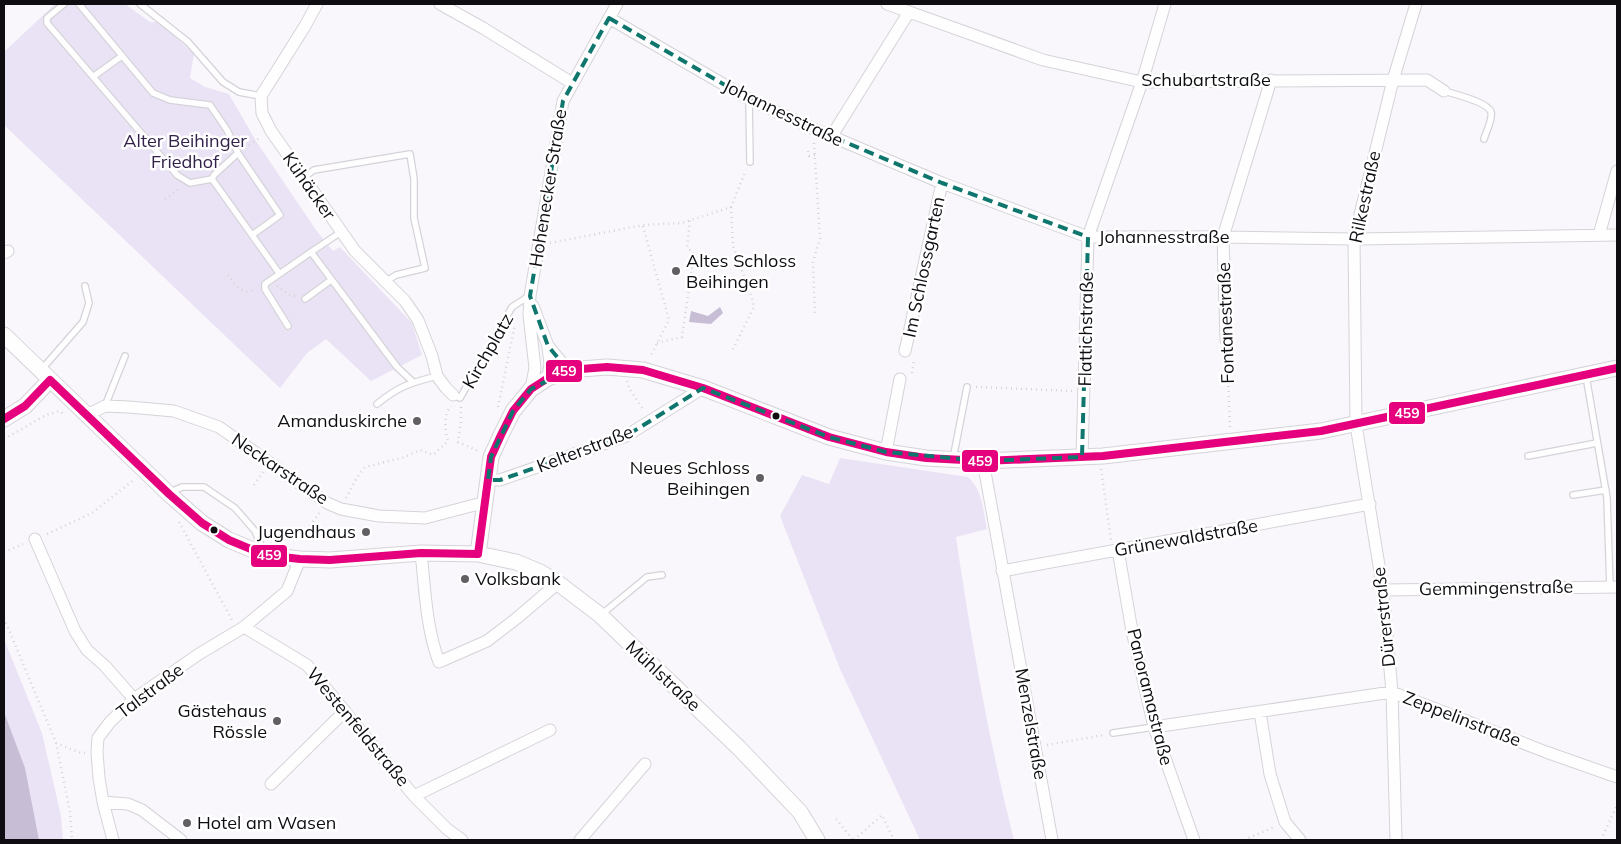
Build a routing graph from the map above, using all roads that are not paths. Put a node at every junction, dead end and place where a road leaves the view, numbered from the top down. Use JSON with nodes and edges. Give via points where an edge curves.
{"nodes":[{"id":1,"x":64,"y":4,"type":"edge"},
{"id":2,"x":79,"y":4,"type":"edge"},
{"id":3,"x":140,"y":4,"type":"edge"},
{"id":4,"x":317,"y":4,"type":"edge"},
{"id":5,"x":440,"y":4,"type":"edge"},
{"id":6,"x":617,"y":4,"type":"edge"},
{"id":7,"x":887,"y":4,"type":"edge"},
{"id":8,"x":1165,"y":4,"type":"edge"},
{"id":9,"x":1416,"y":4,"type":"edge"},
{"id":10,"x":909,"y":12,"type":"junction"},
{"id":11,"x":609,"y":18,"type":"junction"},
{"id":12,"x":122,"y":56,"type":"junction"},
{"id":13,"x":94,"y":76,"type":"junction"},
{"id":14,"x":1270,"y":80,"type":"junction"},
{"id":15,"x":1394,"y":80,"type":"junction"},
{"id":16,"x":1142,"y":82,"type":"junction"},
{"id":17,"x":572,"y":84,"type":"junction"},
{"id":18,"x":1444,"y":91,"type":"joint"},
{"id":19,"x":261,"y":96,"type":"junction"},
{"id":20,"x":749,"y":99,"type":"junction"},
{"id":21,"x":831,"y":137,"type":"junction"},
{"id":22,"x":1484,"y":139,"type":"dead end"},
{"id":23,"x":238,"y":153,"type":"junction"},
{"id":24,"x":750,"y":162,"type":"road end"},
{"id":25,"x":1617,"y":171,"type":"edge"},
{"id":26,"x":304,"y":177,"type":"junction"},
{"id":27,"x":212,"y":179,"type":"junction"},
{"id":28,"x":942,"y":183,"type":"junction"},
{"id":29,"x":341,"y":232,"type":"junction"},
{"id":30,"x":252,"y":235,"type":"junction"},
{"id":31,"x":1599,"y":235,"type":"junction"},
{"id":32,"x":1617,"y":235,"type":"edge"},
{"id":33,"x":1088,"y":237,"type":"junction"},
{"id":34,"x":1223,"y":237,"type":"junction"},
{"id":35,"x":1354,"y":239,"type":"junction"},
{"id":36,"x":311,"y":252,"type":"junction"},
{"id":37,"x":279,"y":273,"type":"junction"},
{"id":38,"x":331,"y":280,"type":"junction"},
{"id":39,"x":385,"y":282,"type":"junction"},
{"id":40,"x":84,"y":286,"type":"dead end"},
{"id":41,"x":530,"y":296,"type":"junction"},
{"id":42,"x":305,"y":299,"type":"road end"},
{"id":43,"x":288,"y":326,"type":"dead end"},
{"id":44,"x":4,"y":334,"type":"edge"},
{"id":45,"x":1226,"y":340,"type":"road end"},
{"id":46,"x":548,"y":346,"type":"junction"},
{"id":47,"x":906,"y":351,"type":"road end"},
{"id":48,"x":125,"y":356,"type":"dead end"},
{"id":49,"x":432,"y":356,"type":"joint"},
{"id":50,"x":534,"y":358,"type":"junction"},
{"id":51,"x":1617,"y":368,"type":"edge"},
{"id":52,"x":568,"y":370,"type":"junction"},
{"id":53,"x":45,"y":375,"type":"junction"},
{"id":54,"x":1586,"y":375,"type":"junction"},
{"id":55,"x":437,"y":376,"type":"junction"},
{"id":56,"x":550,"y":376,"type":"junction"},
{"id":57,"x":900,"y":379,"type":"road end"},
{"id":58,"x":413,"y":382,"type":"junction"},
{"id":59,"x":967,"y":387,"type":"road end"},
{"id":60,"x":703,"y":388,"type":"junction"},
{"id":61,"x":531,"y":389,"type":"junction"},
{"id":62,"x":457,"y":396,"type":"joint"},
{"id":63,"x":377,"y":404,"type":"dead end"},
{"id":64,"x":105,"y":406,"type":"junction"},
{"id":65,"x":86,"y":415,"type":"junction"},
{"id":66,"x":4,"y":419,"type":"edge"},
{"id":67,"x":1356,"y":425,"type":"junction"},
{"id":68,"x":1598,"y":443,"type":"junction"},
{"id":69,"x":886,"y":452,"type":"junction"},
{"id":70,"x":1528,"y":456,"type":"dead end"},
{"id":71,"x":1082,"y":457,"type":"junction"},
{"id":72,"x":953,"y":459,"type":"junction"},
{"id":73,"x":983,"y":461,"type":"junction"},
{"id":74,"x":488,"y":480,"type":"junction"},
{"id":75,"x":1606,"y":490,"type":"junction"},
{"id":76,"x":169,"y":494,"type":"junction"},
{"id":77,"x":1573,"y":496,"type":"dead end"},
{"id":78,"x":486,"y":502,"type":"junction"},
{"id":79,"x":1370,"y":504,"type":"junction"},
{"id":80,"x":35,"y":539,"type":"road end"},
{"id":81,"x":1115,"y":550,"type":"junction"},
{"id":82,"x":421,"y":553,"type":"junction"},
{"id":83,"x":478,"y":554,"type":"junction"},
{"id":84,"x":265,"y":555,"type":"junction"},
{"id":85,"x":300,"y":559,"type":"junction"},
{"id":86,"x":1002,"y":571,"type":"junction"},
{"id":87,"x":662,"y":575,"type":"dead end"},
{"id":88,"x":558,"y":583,"type":"junction"},
{"id":89,"x":1614,"y":587,"type":"edge"},
{"id":90,"x":1383,"y":590,"type":"junction"},
{"id":91,"x":600,"y":615,"type":"junction"},
{"id":92,"x":241,"y":629,"type":"junction"},
{"id":93,"x":1392,"y":692,"type":"junction"},
{"id":94,"x":134,"y":699,"type":"junction"},
{"id":95,"x":345,"y":710,"type":"junction"},
{"id":96,"x":1260,"y":712,"type":"junction"},
{"id":97,"x":1154,"y":727,"type":"junction"},
{"id":98,"x":550,"y":730,"type":"dead end"},
{"id":99,"x":1113,"y":733,"type":"road end"},
{"id":100,"x":645,"y":764,"type":"dead end"},
{"id":101,"x":1617,"y":777,"type":"edge"},
{"id":102,"x":271,"y":784,"type":"dead end"},
{"id":103,"x":414,"y":796,"type":"junction"},
{"id":104,"x":103,"y":802,"type":"junction"},
{"id":105,"x":113,"y":840,"type":"edge"},
{"id":106,"x":181,"y":840,"type":"edge"},
{"id":107,"x":462,"y":840,"type":"edge"},
{"id":108,"x":580,"y":840,"type":"edge"},
{"id":109,"x":817,"y":840,"type":"edge"},
{"id":110,"x":1052,"y":840,"type":"edge"},
{"id":111,"x":1194,"y":840,"type":"edge"},
{"id":112,"x":1300,"y":840,"type":"edge"},
{"id":113,"x":1396,"y":840,"type":"edge"}],
"edges":[{"from":1,"to":13,"type":"lane","via":[[47,18],[47,23]]},
{"from":2,"to":12,"type":"lane"},
{"from":3,"to":19,"type":"lane","via":[[188,42],[223,82],[240,92]]},
{"from":4,"to":19,"type":"street"},
{"from":5,"to":17,"type":"street"},
{"from":6,"to":11,"type":"street","name":"Hohenecker Straße"},
{"from":7,"to":10,"type":"street","name":"Schubartstraße"},
{"from":8,"to":16,"type":"street","name":"Flattichstraße"},
{"from":9,"to":15,"type":"street","name":"Rilkestraße"},
{"from":10,"to":16,"type":"street","name":"Schubartstraße","via":[[1043,60]]},
{"from":10,"to":21,"type":"street"},
{"from":11,"to":17,"type":"street","name":"Hohenecker Straße"},
{"from":11,"to":20,"type":"street","name":"Johannesstraße"},
{"from":12,"to":13,"type":"lane"},
{"from":12,"to":23,"type":"lane","via":[[154,93],[170,100],[210,105]]},
{"from":13,"to":27,"type":"lane","via":[[176,175],[190,183]]},
{"from":14,"to":15,"type":"street","name":"Schubartstraße"},
{"from":14,"to":16,"type":"street","name":"Schubartstraße"},
{"from":14,"to":34,"type":"street","name":"Fontanestraße"},
{"from":15,"to":18,"type":"street","name":"Schubartstraße","via":[[1427,80]]},
{"from":15,"to":35,"type":"street","name":"Rilkestraße"},
{"from":16,"to":33,"type":"street","name":"Flattichstraße"},
{"from":17,"to":41,"type":"street","name":"Hohenecker Straße","via":[[563,101],[557,127]]},
{"from":18,"to":22,"type":"lane","via":[[1489,109],[1490,119]]},
{"from":19,"to":26,"type":"street","name":"Kühäcker","via":[[262,113],[271,131]]},
{"from":20,"to":21,"type":"street","name":"Johannesstraße"},
{"from":20,"to":24,"type":"lane"},
{"from":21,"to":28,"type":"street","name":"Johannesstraße"},
{"from":23,"to":27,"type":"lane"},
{"from":23,"to":30,"type":"lane","via":[[280,215]]},
{"from":25,"to":31,"type":"street"},
{"from":26,"to":29,"type":"street","name":"Kühäcker"},
{"from":26,"to":39,"type":"lane","via":[[314,170],[410,154],[414,218],[426,268],[396,275]]},
{"from":27,"to":30,"type":"lane"},
{"from":28,"to":33,"type":"street","name":"Johannesstraße"},
{"from":28,"to":47,"type":"street","name":"Im Schlossgarten"},
{"from":29,"to":36,"type":"lane"},
{"from":29,"to":39,"type":"street","name":"Kühäcker"},
{"from":30,"to":37,"type":"lane"},
{"from":31,"to":32,"type":"street","name":"Johannesstraße"},
{"from":31,"to":35,"type":"street","name":"Johannesstraße"},
{"from":33,"to":34,"type":"street","name":"Johannesstraße"},
{"from":33,"to":71,"type":"street","name":"Flattichstraße"},
{"from":34,"to":35,"type":"street","name":"Johannesstraße"},
{"from":34,"to":45,"type":"street","name":"Fontanestraße"},
{"from":35,"to":67,"type":"street","name":"Rilkestraße"},
{"from":36,"to":37,"type":"lane"},
{"from":36,"to":38,"type":"lane"},
{"from":37,"to":43,"type":"lane","via":[[267,282],[265,288]]},
{"from":38,"to":42,"type":"lane"},
{"from":38,"to":58,"type":"lane","via":[[397,367]]},
{"from":39,"to":49,"type":"street","name":"Kühäcker","via":[[405,301],[418,320]]},
{"from":40,"to":53,"type":"lane","via":[[89,303],[83,322]]},
{"from":41,"to":46,"type":"street","name":"Hohenecker Straße"},
{"from":41,"to":50,"type":"street","name":"Hohenecker Straße"},
{"from":41,"to":62,"type":"lane","name":"Kirchplatz","via":[[512,307]]},
{"from":44,"to":53,"type":"main road","name":"Mühlstraße"},
{"from":46,"to":52,"type":"street","name":"Hohenecker Straße"},
{"from":46,"to":56,"type":"street","name":"Hohenecker Straße"},
{"from":48,"to":64,"type":"lane"},
{"from":49,"to":55,"type":"street","name":"Kirchplatz"},
{"from":50,"to":56,"type":"street"},
{"from":50,"to":61,"type":"street","name":"Hohenecker Straße"},
{"from":51,"to":54,"type":"main road"},
{"from":52,"to":56,"type":"main road"},
{"from":52,"to":60,"type":"main road","via":[[599,367],[643,370]]},
{"from":53,"to":65,"type":"main road","name":"Mühlstraße"},
{"from":53,"to":66,"type":"main road","via":[[25,406]]},
{"from":54,"to":67,"type":"main road"},
{"from":54,"to":68,"type":"lane","name":"Gemmingenstraße"},
{"from":55,"to":58,"type":"lane","name":"Kirchplatz"},
{"from":55,"to":62,"type":"street","name":"Kirchplatz"},
{"from":56,"to":61,"type":"main road"},
{"from":57,"to":69,"type":"street"},
{"from":58,"to":63,"type":"lane","name":"Kirchplatz","via":[[394,390]]},
{"from":59,"to":72,"type":"lane"},
{"from":60,"to":69,"type":"main road","via":[[829,437]]},
{"from":60,"to":74,"type":"street","name":"Kelterstraße","via":[[626,436],[500,480]]},
{"from":61,"to":74,"type":"main road","via":[[512,411],[492,457]]},
{"from":64,"to":65,"type":"street","name":"Neckarstraße"},
{"from":64,"to":78,"type":"street","name":"Neckarstraße","via":[[174,411],[218,427],[327,503],[341,509],[379,516],[425,518]]},
{"from":65,"to":76,"type":"main road","name":"Mühlstraße"},
{"from":67,"to":71,"type":"main road"},
{"from":67,"to":79,"type":"street","name":"Dürerstraße"},
{"from":68,"to":70,"type":"lane"},
{"from":68,"to":75,"type":"lane","name":"Gemmingenstraße"},
{"from":69,"to":72,"type":"main road"},
{"from":71,"to":73,"type":"main road"},
{"from":72,"to":73,"type":"main road"},
{"from":73,"to":86,"type":"street","name":"Menzelstraße"},
{"from":74,"to":78,"type":"main road"},
{"from":75,"to":77,"type":"lane"},
{"from":75,"to":89,"type":"lane","name":"Gemmingenstraße"},
{"from":76,"to":84,"type":"main road","name":"Mühlstraße","via":[[202,523],[229,540]]},
{"from":76,"to":84,"type":"lane","via":[[182,486],[204,487],[235,508],[255,532]]},
{"from":78,"to":83,"type":"main road"},
{"from":79,"to":81,"type":"street","name":"Grünewaldstraße"},
{"from":79,"to":90,"type":"street","name":"Dürerstraße"},
{"from":80,"to":94,"type":"street","via":[[75,631],[87,650]]},
{"from":81,"to":86,"type":"street","name":"Grünewaldstraße"},
{"from":81,"to":97,"type":"street","name":"Panoramastraße"},
{"from":82,"to":83,"type":"main road","name":"Mühlstraße"},
{"from":82,"to":85,"type":"main road","name":"Mühlstraße"},
{"from":82,"to":88,"type":"street","via":[[428,614],[439,662],[487,640]]},
{"from":83,"to":88,"type":"main road","name":"Mühlstraße","via":[[516,562]]},
{"from":84,"to":85,"type":"main road","name":"Mühlstraße"},
{"from":85,"to":92,"type":"street","name":"Talstraße","via":[[287,591]]},
{"from":86,"to":110,"type":"street","name":"Menzelstraße"},
{"from":87,"to":91,"type":"lane","via":[[647,577]]},
{"from":88,"to":91,"type":"main road","name":"Mühlstraße"},
{"from":89,"to":90,"type":"street","name":"Gemmingenstraße"},
{"from":90,"to":93,"type":"street","name":"Dürerstraße"},
{"from":91,"to":109,"type":"main road","name":"Mühlstraße","via":[[739,748],[800,812]]},
{"from":92,"to":94,"type":"street","name":"Talstraße"},
{"from":92,"to":95,"type":"street","name":"Westenfeldstraße","via":[[307,665]]},
{"from":93,"to":96,"type":"street","name":"Zeppelinstraße"},
{"from":93,"to":101,"type":"street","name":"Zeppelinstraße"},
{"from":93,"to":113,"type":"street","name":"Dürerstraße"},
{"from":94,"to":104,"type":"street","name":"Talstraße","via":[[98,738]]},
{"from":95,"to":102,"type":"street"},
{"from":95,"to":103,"type":"street","name":"Westenfeldstraße"},
{"from":96,"to":97,"type":"street","name":"Zeppelinstraße"},
{"from":96,"to":112,"type":"street","via":[[1270,774],[1285,822]]},
{"from":97,"to":99,"type":"lane"},
{"from":97,"to":111,"type":"street","name":"Panoramastraße"},
{"from":98,"to":103,"type":"street"},
{"from":100,"to":108,"type":"street"},
{"from":103,"to":107,"type":"street","name":"Westenfeldstraße"},
{"from":104,"to":105,"type":"street","name":"Talstraße"},
{"from":104,"to":106,"type":"street","via":[[128,804],[142,810]]}]}
